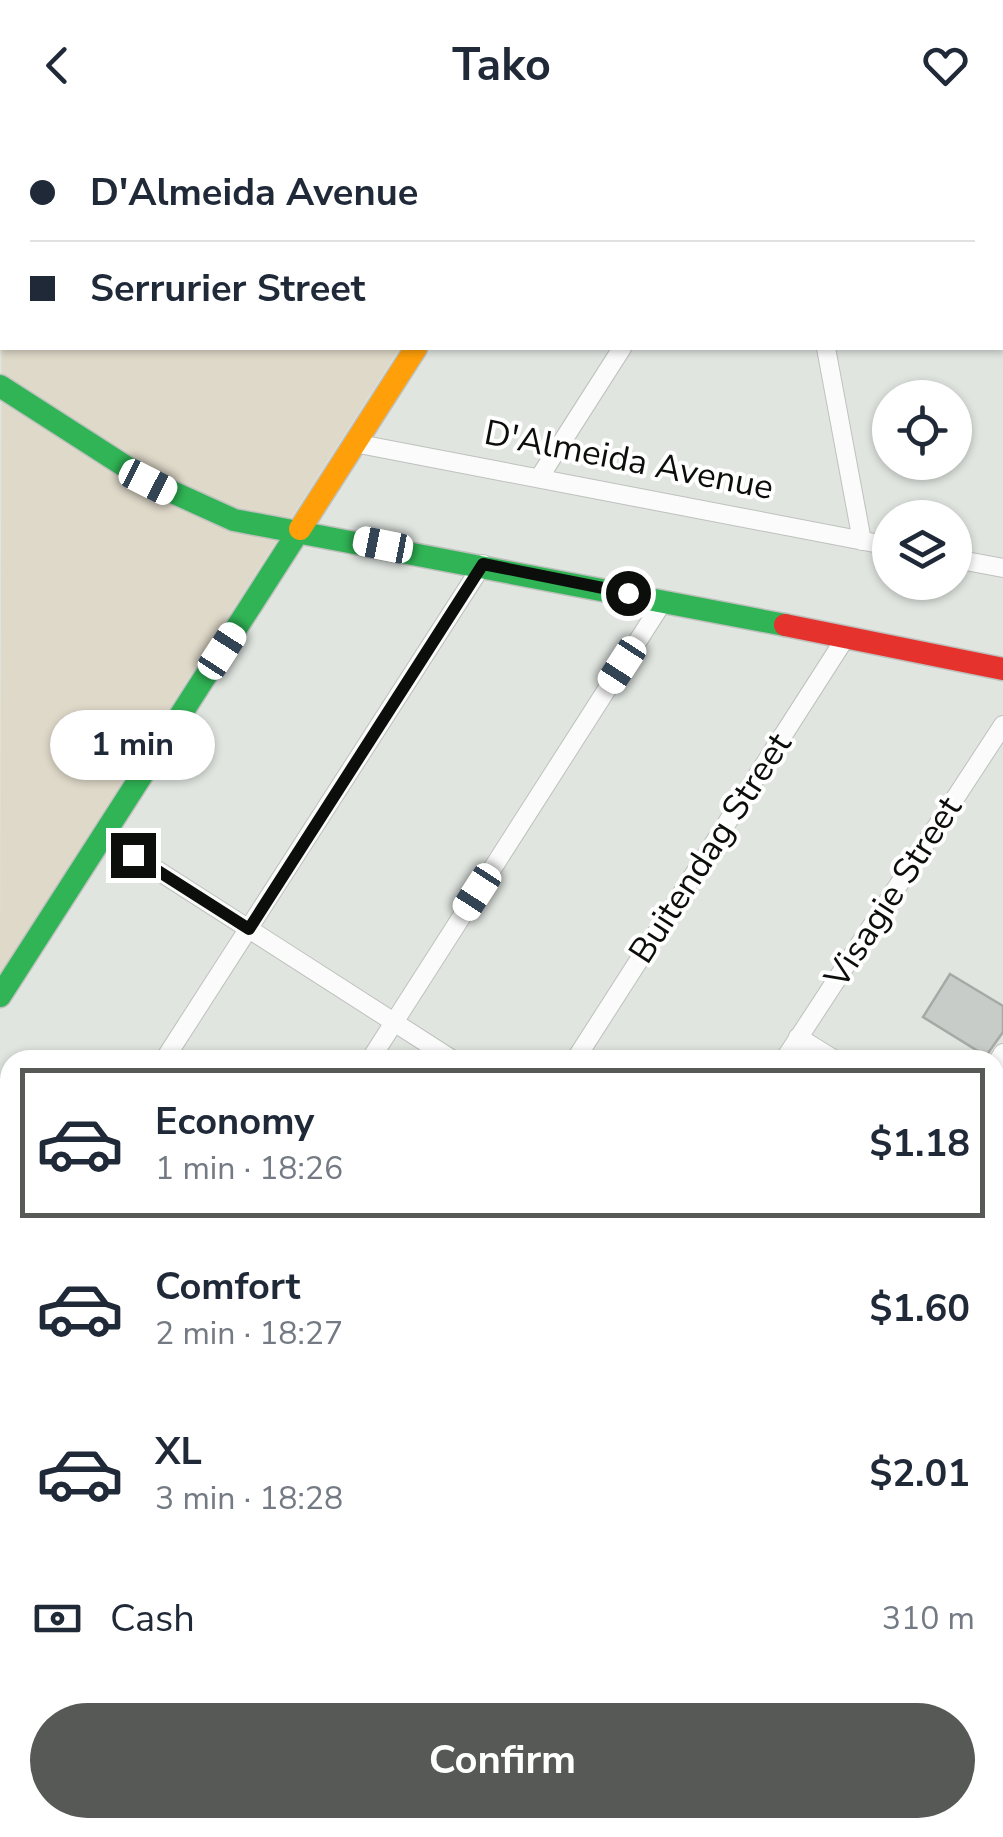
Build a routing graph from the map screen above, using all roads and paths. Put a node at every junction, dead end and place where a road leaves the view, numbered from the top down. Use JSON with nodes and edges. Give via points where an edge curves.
{"nodes":[{"id":1,"x":415,"y":350,"type":"edge"},
{"id":2,"x":621,"y":350,"type":"edge"},
{"id":3,"x":826,"y":350,"type":"edge"},
{"id":4,"x":0,"y":386,"type":"edge"},
{"id":5,"x":354,"y":443,"type":"junction"},
{"id":6,"x":539,"y":478,"type":"junction"},
{"id":7,"x":299,"y":531,"type":"junction"},
{"id":8,"x":862,"y":541,"type":"junction"},
{"id":9,"x":872,"y":543,"type":"edge"},
{"id":10,"x":972,"y":562,"type":"edge"},
{"id":11,"x":483,"y":564,"type":"junction"},
{"id":12,"x":1003,"y":568,"type":"edge"},
{"id":13,"x":664,"y":600,"type":"junction"},
{"id":14,"x":846,"y":637,"type":"junction"},
{"id":15,"x":1003,"y":668,"type":"edge"},
{"id":16,"x":1003,"y":725,"type":"edge"},
{"id":17,"x":104,"y":836,"type":"junction"},
{"id":18,"x":249,"y":929,"type":"junction"},
{"id":19,"x":0,"y":996,"type":"edge"},
{"id":20,"x":394,"y":1022,"type":"junction"},
{"id":21,"x":798,"y":1037,"type":"junction"},
{"id":22,"x":170,"y":1050,"type":"edge"},
{"id":23,"x":376,"y":1050,"type":"edge"},
{"id":24,"x":437,"y":1050,"type":"edge"},
{"id":25,"x":581,"y":1050,"type":"edge"},
{"id":26,"x":790,"y":1050,"type":"edge"},
{"id":27,"x":819,"y":1050,"type":"edge"}],
"edges":[{"from":1,"to":5,"type":"street"},
{"from":2,"to":6,"type":"street"},
{"from":3,"to":8,"type":"street"},
{"from":4,"to":7,"type":"street","via":[[196,506],[248,524]]},
{"from":5,"to":6,"type":"street","name":"D'Almeida Avenue"},
{"from":5,"to":7,"type":"street"},
{"from":6,"to":8,"type":"street","name":"D'Almeida Avenue"},
{"from":7,"to":11,"type":"street"},
{"from":7,"to":17,"type":"street"},
{"from":8,"to":9,"type":"street","name":"D'Almeida Avenue"},
{"from":10,"to":12,"type":"street"},
{"from":11,"to":13,"type":"street"},
{"from":11,"to":18,"type":"street"},
{"from":13,"to":14,"type":"street"},
{"from":13,"to":20,"type":"street"},
{"from":14,"to":15,"type":"street"},
{"from":14,"to":25,"type":"street","name":"Buitendag Street"},
{"from":16,"to":21,"type":"street","name":"Visagie Street"},
{"from":17,"to":18,"type":"street"},
{"from":17,"to":19,"type":"street"},
{"from":18,"to":20,"type":"street"},
{"from":18,"to":22,"type":"street"},
{"from":20,"to":23,"type":"street"},
{"from":20,"to":24,"type":"street"},
{"from":21,"to":26,"type":"street","name":"Visagie Street"},
{"from":21,"to":27,"type":"street"}]}
